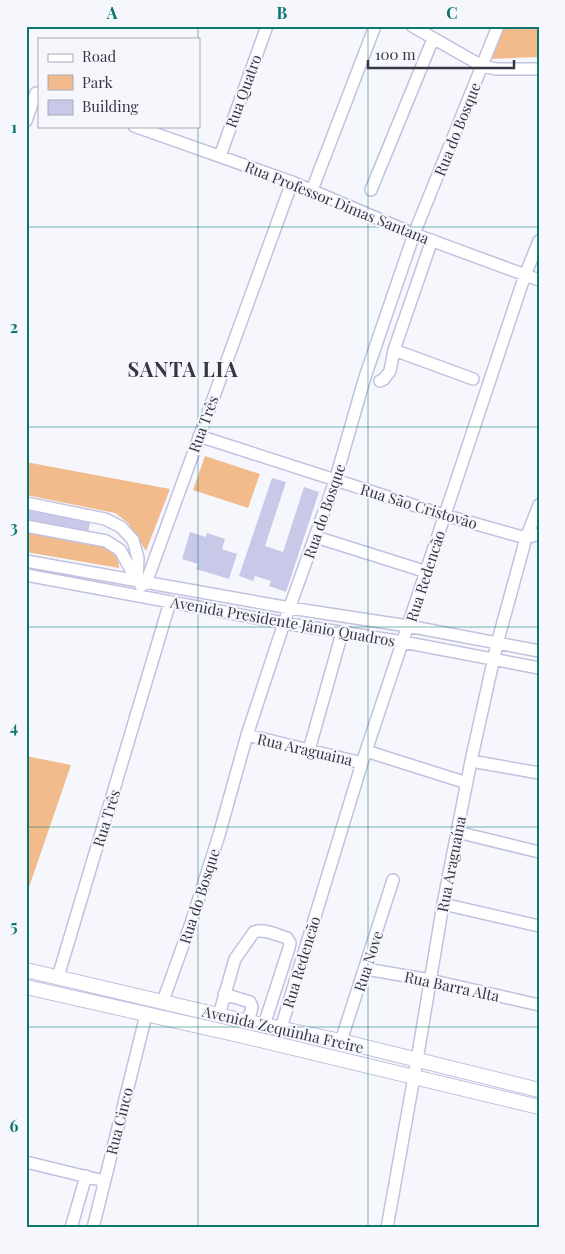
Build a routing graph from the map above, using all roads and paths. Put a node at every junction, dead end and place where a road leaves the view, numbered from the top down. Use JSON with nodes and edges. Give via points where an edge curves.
{"nodes":[{"id":1,"x":267,"y":26,"type":"edge"},
{"id":2,"x":375,"y":26,"type":"edge"},
{"id":3,"x":412,"y":26,"type":"edge"},
{"id":4,"x":498,"y":26,"type":"edge"},
{"id":5,"x":434,"y":39,"type":"junction"},
{"id":6,"x":482,"y":66,"type":"junction"},
{"id":7,"x":539,"y":69,"type":"edge"},
{"id":8,"x":34,"y":92,"type":"edge"},
{"id":9,"x":26,"y":121,"type":"edge"},
{"id":10,"x":140,"y":128,"type":"edge"},
{"id":11,"x":220,"y":156,"type":"junction"},
{"id":12,"x":292,"y":182,"type":"junction"},
{"id":13,"x":312,"y":190,"type":"junction"},
{"id":14,"x":371,"y":190,"type":"dead end"},
{"id":15,"x":414,"y":234,"type":"junction"},
{"id":16,"x":432,"y":240,"type":"junction"},
{"id":17,"x":539,"y":241,"type":"edge"},
{"id":18,"x":525,"y":275,"type":"junction"},
{"id":19,"x":539,"y":280,"type":"edge"},
{"id":20,"x":394,"y":350,"type":"junction"},
{"id":21,"x":473,"y":379,"type":"dead end"},
{"id":22,"x":380,"y":381,"type":"dead end"},
{"id":23,"x":199,"y":436,"type":"junction"},
{"id":24,"x":336,"y":481,"type":"junction"},
{"id":25,"x":26,"y":504,"type":"edge"},
{"id":26,"x":539,"y":505,"type":"edge"},
{"id":27,"x":444,"y":515,"type":"junction"},
{"id":28,"x":26,"y":526,"type":"edge"},
{"id":29,"x":539,"y":534,"type":"edge"},
{"id":30,"x":316,"y":537,"type":"junction"},
{"id":31,"x":526,"y":538,"type":"junction"},
{"id":32,"x":26,"y":561,"type":"edge"},
{"id":33,"x":427,"y":572,"type":"junction"},
{"id":34,"x":26,"y":575,"type":"edge"},
{"id":35,"x":142,"y":582,"type":"junction"},
{"id":36,"x":127,"y":594,"type":"junction"},
{"id":37,"x":170,"y":602,"type":"junction"},
{"id":38,"x":290,"y":608,"type":"junction"},
{"id":39,"x":284,"y":623,"type":"junction"},
{"id":40,"x":408,"y":626,"type":"junction"},
{"id":41,"x":342,"y":633,"type":"junction"},
{"id":42,"x":402,"y":642,"type":"junction"},
{"id":43,"x":496,"y":644,"type":"junction"},
{"id":44,"x":539,"y":651,"type":"edge"},
{"id":45,"x":493,"y":658,"type":"junction"},
{"id":46,"x":539,"y":668,"type":"edge"},
{"id":47,"x":247,"y":736,"type":"junction"},
{"id":48,"x":309,"y":750,"type":"junction"},
{"id":49,"x":366,"y":751,"type":"junction"},
{"id":50,"x":471,"y":761,"type":"junction"},
{"id":51,"x":362,"y":763,"type":"junction"},
{"id":52,"x":539,"y":773,"type":"edge"},
{"id":53,"x":467,"y":783,"type":"junction"},
{"id":54,"x":457,"y":832,"type":"junction"},
{"id":55,"x":539,"y":852,"type":"edge"},
{"id":56,"x":394,"y":880,"type":"dead end"},
{"id":57,"x":442,"y":904,"type":"junction"},
{"id":58,"x":539,"y":926,"type":"edge"},
{"id":59,"x":366,"y":968,"type":"junction"},
{"id":60,"x":26,"y":970,"type":"edge"},
{"id":61,"x":58,"y":977,"type":"junction"},
{"id":62,"x":430,"y":980,"type":"junction"},
{"id":63,"x":26,"y":988,"type":"edge"},
{"id":64,"x":224,"y":994,"type":"junction"},
{"id":65,"x":163,"y":1001,"type":"junction"},
{"id":66,"x":539,"y":1005,"type":"edge"},
{"id":67,"x":146,"y":1014,"type":"junction"},
{"id":68,"x":219,"y":1015,"type":"junction"},
{"id":69,"x":248,"y":1022,"type":"junction"},
{"id":70,"x":264,"y":1025,"type":"junction"},
{"id":71,"x":280,"y":1028,"type":"junction"},
{"id":72,"x":243,"y":1036,"type":"junction"},
{"id":73,"x":341,"y":1041,"type":"junction"},
{"id":74,"x":417,"y":1060,"type":"junction"},
{"id":75,"x":413,"y":1076,"type":"junction"},
{"id":76,"x":539,"y":1090,"type":"edge"},
{"id":77,"x":539,"y":1107,"type":"edge"},
{"id":78,"x":26,"y":1162,"type":"edge"},
{"id":79,"x":86,"y":1176,"type":"junction"},
{"id":80,"x":104,"y":1181,"type":"junction"},
{"id":81,"x":71,"y":1228,"type":"edge"},
{"id":82,"x":93,"y":1228,"type":"edge"},
{"id":83,"x":387,"y":1228,"type":"edge"}],
"edges":[{"from":1,"to":11,"type":"street","name":"Rua Quatro"},
{"from":2,"to":13,"type":"street"},
{"from":3,"to":5,"type":"street"},
{"from":4,"to":6,"type":"street","name":"Rua do Bosque"},
{"from":5,"to":6,"type":"street"},
{"from":5,"to":14,"type":"street"},
{"from":6,"to":7,"type":"street"},
{"from":6,"to":15,"type":"street","name":"Rua do Bosque"},
{"from":8,"to":9,"type":"street"},
{"from":10,"to":11,"type":"street","name":"Rua Professor Dimas Santana"},
{"from":11,"to":12,"type":"street","name":"Rua Professor Dimas Santana"},
{"from":12,"to":13,"type":"street","name":"Rua Professor Dimas Santana"},
{"from":12,"to":23,"type":"street","name":"Rua Três"},
{"from":13,"to":15,"type":"street","name":"Rua Professor Dimas Santana"},
{"from":15,"to":16,"type":"street","name":"Rua Professor Dimas Santana"},
{"from":15,"to":24,"type":"street","name":"Rua do Bosque","via":[[365,377]]},
{"from":16,"to":18,"type":"street","name":"Rua Professor Dimas Santana"},
{"from":16,"to":20,"type":"street"},
{"from":17,"to":18,"type":"street","name":"Rua Redencão"},
{"from":18,"to":19,"type":"street","name":"Rua Professor Dimas Santana"},
{"from":18,"to":27,"type":"street","name":"Rua Redencão"},
{"from":20,"to":21,"type":"street"},
{"from":20,"to":22,"type":"street","via":[[390,371]]},
{"from":23,"to":24,"type":"street","name":"Rua São Cristovão"},
{"from":23,"to":35,"type":"street","name":"Rua Três"},
{"from":24,"to":27,"type":"street","name":"Rua São Cristovão"},
{"from":24,"to":30,"type":"street","name":"Rua do Bosque"},
{"from":25,"to":35,"type":"street","via":[[106,519],[121,527],[133,540]]},
{"from":26,"to":31,"type":"street","name":"Rua Araguaína"},
{"from":27,"to":31,"type":"street","name":"Rua São Cristovão"},
{"from":27,"to":33,"type":"street","name":"Rua Redencão"},
{"from":28,"to":35,"type":"street","via":[[106,541],[120,550]]},
{"from":29,"to":31,"type":"street"},
{"from":30,"to":33,"type":"street"},
{"from":30,"to":38,"type":"street","name":"Rua do Bosque"},
{"from":31,"to":43,"type":"street","name":"Rua Araguaína"},
{"from":32,"to":35,"type":"street","name":"Avenida Presidente Jânio Quadros"},
{"from":33,"to":40,"type":"street","name":"Rua Redencão"},
{"from":34,"to":36,"type":"street","name":"Avenida Presidente Jânio Quadros"},
{"from":35,"to":36,"type":"street"},
{"from":35,"to":38,"type":"street","name":"Avenida Presidente Jânio Quadros"},
{"from":36,"to":37,"type":"street","name":"Avenida Presidente Jânio Quadros"},
{"from":37,"to":39,"type":"street","name":"Avenida Presidente Jânio Quadros"},
{"from":37,"to":61,"type":"street","name":"Rua Três"},
{"from":38,"to":39,"type":"street","name":"Rua do Bosque"},
{"from":38,"to":40,"type":"street","name":"Avenida Presidente Jânio Quadros"},
{"from":39,"to":41,"type":"street","name":"Avenida Presidente Jânio Quadros"},
{"from":39,"to":47,"type":"street","name":"Rua do Bosque"},
{"from":40,"to":42,"type":"street","name":"Rua Redencão"},
{"from":40,"to":43,"type":"street","name":"Avenida Presidente Jânio Quadros"},
{"from":41,"to":42,"type":"street","name":"Avenida Presidente Jânio Quadros"},
{"from":41,"to":48,"type":"street"},
{"from":42,"to":45,"type":"street","name":"Avenida Presidente Jânio Quadros"},
{"from":42,"to":49,"type":"street","name":"Rua Redencão"},
{"from":43,"to":44,"type":"street","name":"Avenida Presidente Jânio Quadros"},
{"from":43,"to":45,"type":"street","name":"Rua Araguaína"},
{"from":45,"to":46,"type":"street","name":"Avenida Presidente Jânio Quadros"},
{"from":45,"to":50,"type":"street","name":"Rua Araguaína"},
{"from":47,"to":48,"type":"street","name":"Rua Araguaina"},
{"from":47,"to":65,"type":"street","name":"Rua do Bosque","via":[[219,835]]},
{"from":48,"to":51,"type":"street","name":"Rua Araguaina"},
{"from":49,"to":51,"type":"street","name":"Rua Redencão"},
{"from":49,"to":53,"type":"street"},
{"from":50,"to":52,"type":"street"},
{"from":50,"to":53,"type":"street","name":"Rua Araguaína"},
{"from":51,"to":71,"type":"street","name":"Rua Redencão"},
{"from":53,"to":54,"type":"street","name":"Rua Araguaína"},
{"from":54,"to":55,"type":"street"},
{"from":54,"to":57,"type":"street","name":"Rua Araguaína"},
{"from":56,"to":59,"type":"street","name":"Rua Nove"},
{"from":57,"to":58,"type":"street"},
{"from":57,"to":62,"type":"street","name":"Rua Araguaína"},
{"from":59,"to":62,"type":"street","name":"Rua Barra Alta"},
{"from":59,"to":73,"type":"street","name":"Rua Nove"},
{"from":60,"to":61,"type":"main road","name":"Avenida Zequinha Freire"},
{"from":61,"to":65,"type":"main road","name":"Avenida Zequinha Freire"},
{"from":62,"to":66,"type":"street","name":"Rua Barra Alta"},
{"from":62,"to":74,"type":"street","name":"Rua Araguaína"},
{"from":63,"to":67,"type":"main road","name":"Avenida Zequinha Freire"},
{"from":64,"to":68,"type":"street"},
{"from":64,"to":69,"type":"street","via":[[250,1002]]},
{"from":64,"to":70,"type":"street","via":[[235,959],[254,932],[262,930],[287,938],[289,948]]},
{"from":65,"to":68,"type":"main road","name":"Avenida Zequinha Freire"},
{"from":67,"to":72,"type":"main road","name":"Avenida Zequinha Freire"},
{"from":67,"to":80,"type":"street","name":"Rua Cinco"},
{"from":68,"to":69,"type":"main road","name":"Avenida Zequinha Freire"},
{"from":69,"to":70,"type":"main road","name":"Avenida Zequinha Freire"},
{"from":69,"to":72,"type":"main road"},
{"from":70,"to":71,"type":"main road","name":"Avenida Zequinha Freire"},
{"from":71,"to":73,"type":"main road","name":"Avenida Zequinha Freire"},
{"from":72,"to":75,"type":"main road","name":"Avenida Zequinha Freire"},
{"from":73,"to":74,"type":"main road","name":"Avenida Zequinha Freire"},
{"from":74,"to":75,"type":"street","name":"Rua Araguaína"},
{"from":74,"to":76,"type":"main road","name":"Avenida Zequinha Freire"},
{"from":75,"to":77,"type":"main road","name":"Avenida Zequinha Freire"},
{"from":75,"to":83,"type":"street","name":"Rua Araguaína"},
{"from":78,"to":79,"type":"street"},
{"from":79,"to":80,"type":"street"},
{"from":79,"to":81,"type":"street"},
{"from":80,"to":82,"type":"street","name":"Rua Cinco"}]}
